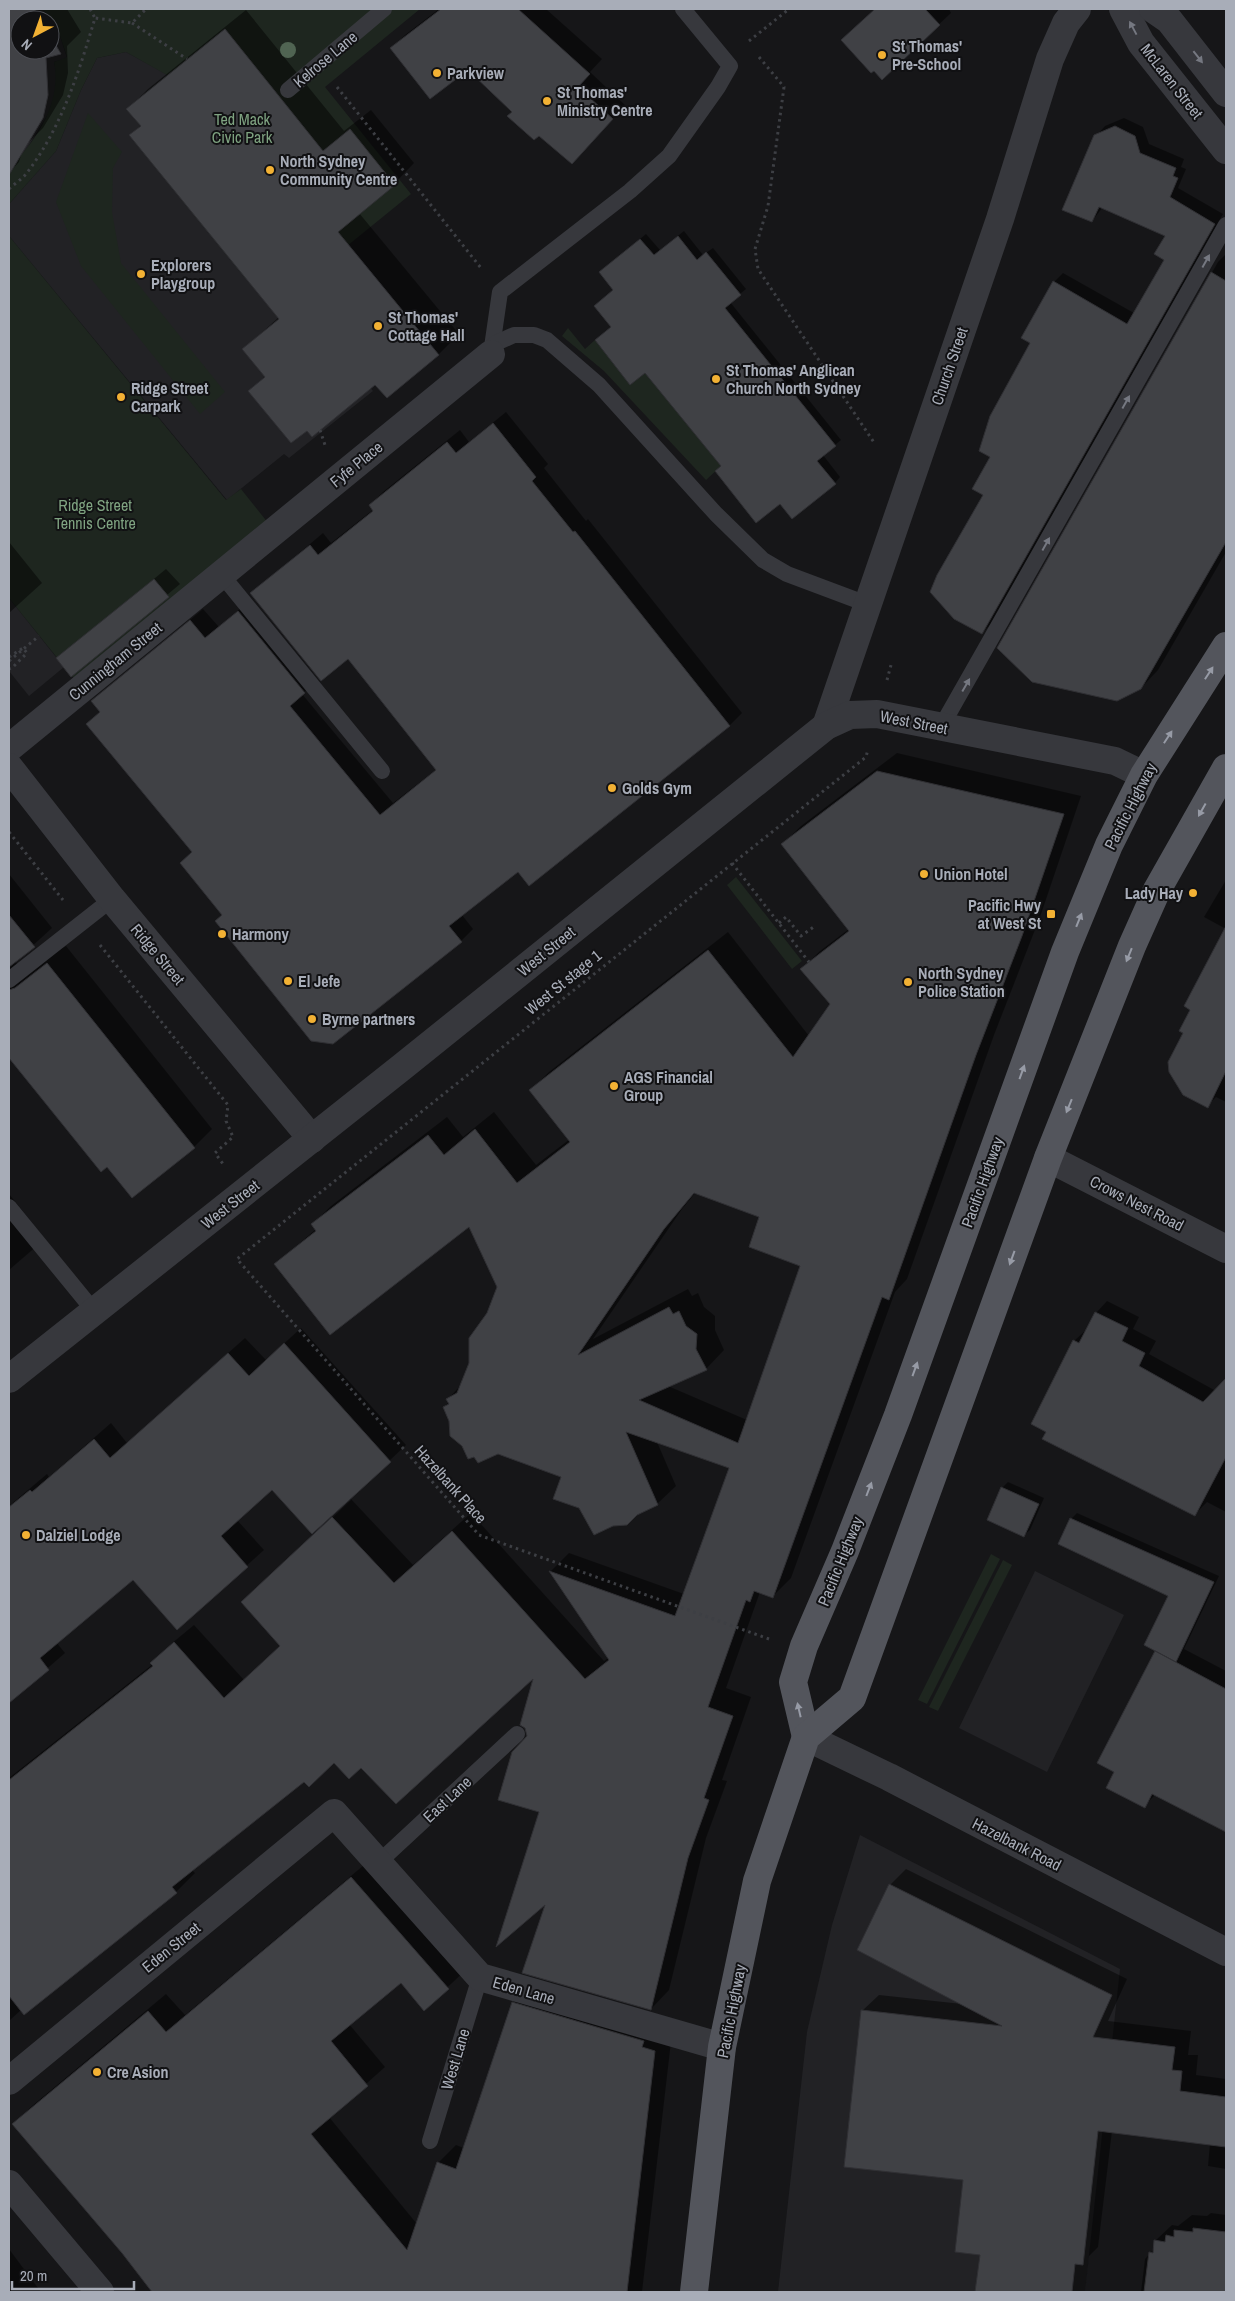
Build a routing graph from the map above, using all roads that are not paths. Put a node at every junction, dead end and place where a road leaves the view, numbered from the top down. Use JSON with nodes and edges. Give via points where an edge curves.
{"nodes":[{"id":1,"x":384,"y":9,"type":"edge"},
{"id":2,"x":683,"y":9,"type":"edge"},
{"id":3,"x":1077,"y":9,"type":"edge"},
{"id":4,"x":1123,"y":9,"type":"edge"},
{"id":5,"x":1153,"y":9,"type":"edge"},
{"id":6,"x":288,"y":90,"type":"dead end"},
{"id":7,"x":1226,"y":93,"type":"edge"},
{"id":8,"x":1226,"y":150,"type":"edge"},
{"id":9,"x":1226,"y":225,"type":"edge"},
{"id":10,"x":491,"y":350,"type":"junction"},
{"id":11,"x":221,"y":574,"type":"junction"},
{"id":12,"x":867,"y":604,"type":"junction"},
{"id":13,"x":1226,"y":646,"type":"edge"},
{"id":14,"x":826,"y":726,"type":"junction"},
{"id":15,"x":941,"y":727,"type":"junction"},
{"id":16,"x":9,"y":748,"type":"edge"},
{"id":17,"x":9,"y":767,"type":"edge"},
{"id":18,"x":1226,"y":768,"type":"edge"},
{"id":19,"x":382,"y":771,"type":"dead end"},
{"id":20,"x":1144,"y":775,"type":"junction"},
{"id":21,"x":112,"y":899,"type":"junction"},
{"id":22,"x":9,"y":980,"type":"edge"},
{"id":23,"x":312,"y":1139,"type":"junction"},
{"id":24,"x":1048,"y":1158,"type":"junction"},
{"id":25,"x":9,"y":1207,"type":"edge"},
{"id":26,"x":1226,"y":1249,"type":"edge"},
{"id":27,"x":94,"y":1311,"type":"junction"},
{"id":28,"x":9,"y":1378,"type":"edge"},
{"id":29,"x":517,"y":1734,"type":"dead end"},
{"id":30,"x":806,"y":1738,"type":"junction"},
{"id":31,"x":334,"y":1813,"type":"joint"},
{"id":32,"x":378,"y":1863,"type":"junction"},
{"id":33,"x":1226,"y":1952,"type":"edge"},
{"id":34,"x":480,"y":1977,"type":"junction"},
{"id":35,"x":722,"y":2047,"type":"junction"},
{"id":36,"x":9,"y":2081,"type":"edge"},
{"id":37,"x":430,"y":2141,"type":"dead end"},
{"id":38,"x":9,"y":2184,"type":"edge"},
{"id":39,"x":100,"y":2292,"type":"edge"},
{"id":40,"x":694,"y":2292,"type":"edge"}],
"edges":[{"from":1,"to":6,"type":"lane","name":"Kelrose Lane"},
{"from":2,"to":10,"type":"lane","via":[[730,66],[669,156],[630,191],[500,292]]},
{"from":3,"to":12,"type":"street","name":"Church Street","via":[[1066,22],[1050,59],[1000,219]]},
{"from":8,"to":4,"type":"street","name":"McLaren Street","one_way":true,"via":[[1141,43]]},
{"from":5,"to":7,"type":"street","one_way":true,"via":[[1169,20]]},
{"from":15,"to":9,"type":"lane","one_way":true},
{"from":10,"to":11,"type":"street","name":"Fyfe Place"},
{"from":10,"to":12,"type":"lane","via":[[507,337],[526,334],[552,344],[599,384],[716,514],[763,560],[787,574]]},
{"from":11,"to":16,"type":"street","name":"Cunningham Street"},
{"from":11,"to":19,"type":"lane"},
{"from":12,"to":14,"type":"street","name":"Church Street"},
{"from":20,"to":13,"type":"main road","name":"Pacific Highway","one_way":true},
{"from":14,"to":15,"type":"street","name":"West Street","via":[[850,715],[877,714]]},
{"from":14,"to":23,"type":"street","name":"West Street"},
{"from":15,"to":20,"type":"street","name":"West Street","via":[[1115,761]]},
{"from":17,"to":21,"type":"street","name":"Ridge Street"},
{"from":18,"to":24,"type":"main road","one_way":true,"via":[[1154,898],[1132,946]]},
{"from":30,"to":20,"type":"main road","name":"Pacific Highway","one_way":true,"via":[[793,1682],[804,1646],[898,1415],[1065,952],[1109,844]]},
{"from":21,"to":22,"type":"lane"},
{"from":21,"to":23,"type":"street","name":"Ridge Street"},
{"from":23,"to":27,"type":"street","name":"West Street"},
{"from":24,"to":26,"type":"street","name":"Crows Nest Road"},
{"from":24,"to":30,"type":"main road","one_way":true,"via":[[852,1698]]},
{"from":25,"to":27,"type":"lane"},
{"from":27,"to":28,"type":"street","name":"West Street"},
{"from":29,"to":32,"type":"lane","name":"East Lane"},
{"from":30,"to":33,"type":"street","name":"Hazelbank Road","via":[[889,1777]]},
{"from":30,"to":35,"type":"main road","name":"Pacific Highway","via":[[757,1881]]},
{"from":31,"to":32,"type":"street","name":"Eden Lane"},
{"from":31,"to":36,"type":"street","name":"Eden Street"},
{"from":32,"to":34,"type":"street","name":"Eden Lane"},
{"from":34,"to":35,"type":"street","name":"Eden Lane"},
{"from":34,"to":37,"type":"lane","name":"West Lane"},
{"from":35,"to":40,"type":"main road","name":"Pacific Highway"},
{"from":38,"to":39,"type":"street"}]}
